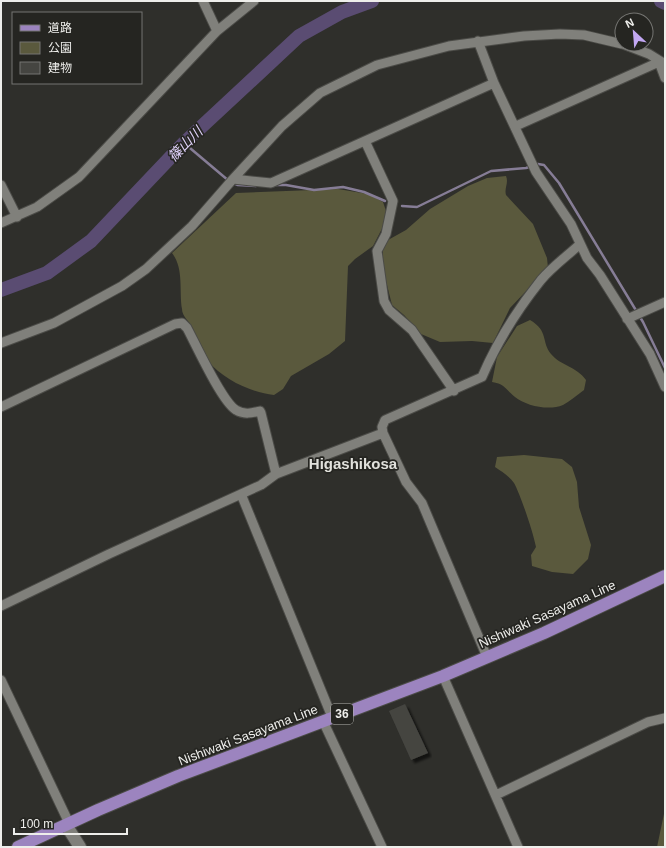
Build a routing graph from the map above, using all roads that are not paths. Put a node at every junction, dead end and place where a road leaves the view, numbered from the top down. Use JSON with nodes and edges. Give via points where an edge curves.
{"nodes":[{"id":1,"x":203,"y":1,"type":"edge"},
{"id":2,"x":254,"y":1,"type":"edge"},
{"id":3,"x":217,"y":31,"type":"junction"},
{"id":4,"x":478,"y":41,"type":"junction"},
{"id":5,"x":614,"y":42,"type":"edge"},
{"id":6,"x":644,"y":52,"type":"edge"},
{"id":7,"x":662,"y":63,"type":"edge"},
{"id":8,"x":665,"y":78,"type":"edge"},
{"id":9,"x":494,"y":83,"type":"junction"},
{"id":10,"x":516,"y":126,"type":"junction"},
{"id":11,"x":365,"y":142,"type":"junction"},
{"id":12,"x":232,"y":179,"type":"junction"},
{"id":13,"x":1,"y":185,"type":"edge"},
{"id":14,"x":17,"y":217,"type":"junction"},
{"id":15,"x":1,"y":223,"type":"edge"},
{"id":16,"x":579,"y":245,"type":"junction"},
{"id":17,"x":665,"y":302,"type":"edge"},
{"id":18,"x":627,"y":319,"type":"junction"},
{"id":19,"x":1,"y":343,"type":"edge"},
{"id":20,"x":665,"y":387,"type":"edge"},
{"id":21,"x":454,"y":391,"type":"junction"},
{"id":22,"x":1,"y":407,"type":"edge"},
{"id":23,"x":384,"y":433,"type":"junction"},
{"id":24,"x":276,"y":474,"type":"junction"},
{"id":25,"x":241,"y":494,"type":"junction"},
{"id":26,"x":665,"y":576,"type":"edge"},
{"id":27,"x":1,"y":606,"type":"edge"},
{"id":28,"x":487,"y":657,"type":"junction"},
{"id":29,"x":443,"y":676,"type":"junction"},
{"id":30,"x":1,"y":680,"type":"edge"},
{"id":31,"x":665,"y":718,"type":"edge"},
{"id":32,"x":328,"y":719,"type":"junction"},
{"id":33,"x":496,"y":795,"type":"junction"},
{"id":34,"x":67,"y":824,"type":"junction"},
{"id":35,"x":18,"y":847,"type":"edge"},
{"id":36,"x":80,"y":847,"type":"edge"},
{"id":37,"x":382,"y":847,"type":"edge"},
{"id":38,"x":518,"y":847,"type":"edge"}],
"edges":[{"from":1,"to":3,"type":"street"},
{"from":2,"to":3,"type":"street"},
{"from":3,"to":14,"type":"street","via":[[79,177],[37,207]]},
{"from":4,"to":5,"type":"street","via":[[560,34],[584,35]]},
{"from":4,"to":9,"type":"street"},
{"from":4,"to":12,"type":"street","via":[[421,52],[377,65],[320,93],[282,126]]},
{"from":6,"to":7,"type":"street"},
{"from":7,"to":8,"type":"street"},
{"from":7,"to":10,"type":"street"},
{"from":9,"to":10,"type":"street"},
{"from":9,"to":11,"type":"street"},
{"from":10,"to":16,"type":"street","via":[[536,172],[571,224]]},
{"from":11,"to":12,"type":"street","via":[[271,183]]},
{"from":11,"to":21,"type":"street","via":[[393,201],[386,234],[377,251],[384,301],[389,310],[412,330]]},
{"from":12,"to":19,"type":"street","via":[[192,226],[146,269],[122,286],[54,323]]},
{"from":13,"to":14,"type":"street"},
{"from":14,"to":15,"type":"street"},
{"from":16,"to":18,"type":"street"},
{"from":16,"to":21,"type":"street","via":[[542,280],[514,316],[492,353],[482,377]]},
{"from":17,"to":18,"type":"street"},
{"from":18,"to":20,"type":"street","via":[[650,354]]},
{"from":21,"to":23,"type":"street","via":[[385,420],[382,426]]},
{"from":22,"to":24,"type":"street","via":[[175,324],[182,323],[224,396],[235,410],[245,414],[260,411]]},
{"from":23,"to":24,"type":"street"},
{"from":23,"to":28,"type":"street","via":[[406,482],[422,504]]},
{"from":24,"to":25,"type":"street","via":[[261,485]]},
{"from":25,"to":27,"type":"street"},
{"from":25,"to":32,"type":"street"},
{"from":26,"to":28,"type":"main road","name":"Nishiwaki Sasayama Line","number":"36"},
{"from":28,"to":29,"type":"main road","name":"Nishiwaki Sasayama Line","number":"36"},
{"from":29,"to":32,"type":"main road","name":"Nishiwaki Sasayama Line","number":"36"},
{"from":29,"to":33,"type":"street"},
{"from":30,"to":34,"type":"street"},
{"from":31,"to":33,"type":"street","via":[[648,722]]},
{"from":32,"to":34,"type":"main road","name":"Nishiwaki Sasayama Line","number":"36","via":[[178,776]]},
{"from":32,"to":37,"type":"street"},
{"from":33,"to":38,"type":"street"},
{"from":34,"to":35,"type":"main road","name":"Nishiwaki Sasayama Line","number":"36"},
{"from":34,"to":36,"type":"street"}]}
